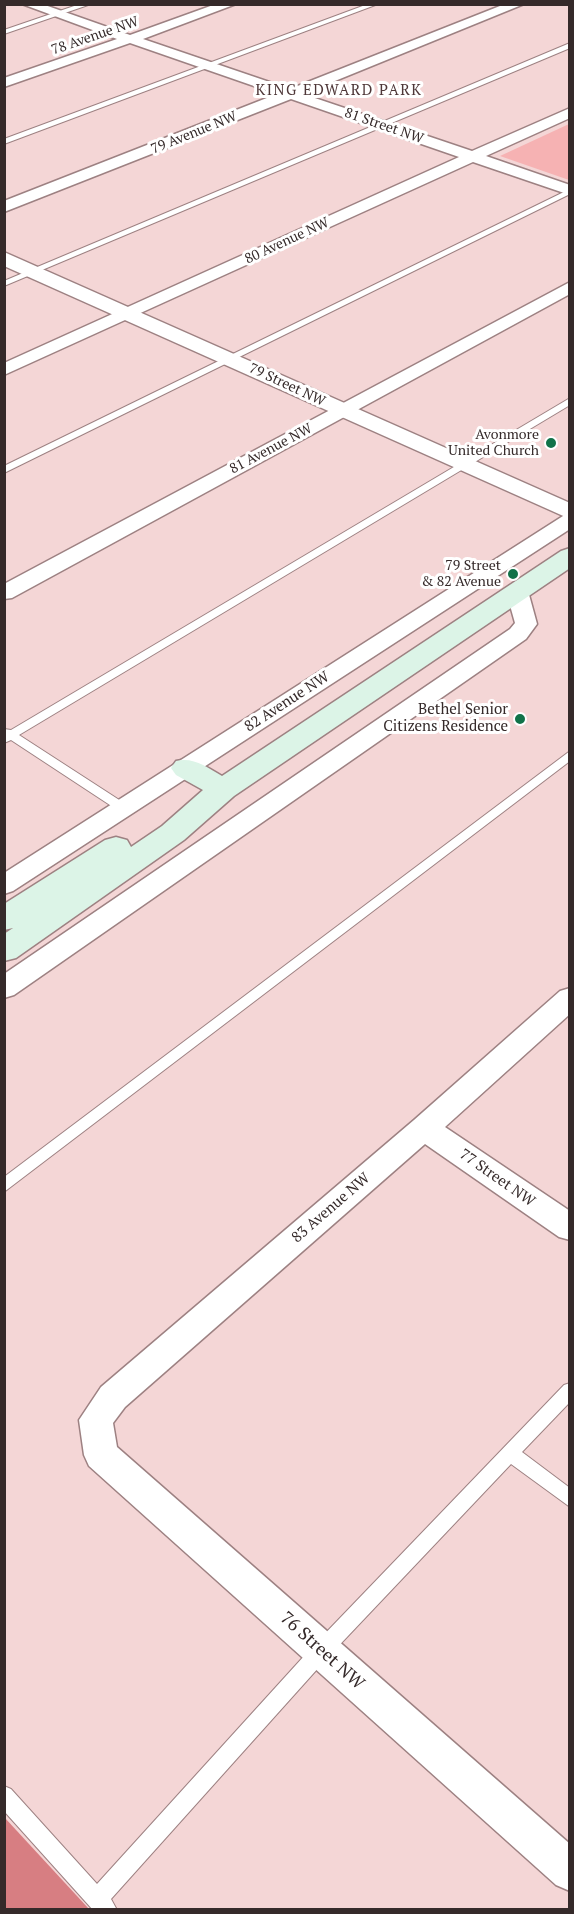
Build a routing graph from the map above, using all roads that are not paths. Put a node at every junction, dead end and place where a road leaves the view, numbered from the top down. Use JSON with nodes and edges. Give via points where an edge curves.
{"nodes":[{"id":1,"x":28,"y":4,"type":"edge"},
{"id":2,"x":88,"y":4,"type":"edge"},
{"id":3,"x":230,"y":4,"type":"edge"},
{"id":4,"x":375,"y":4,"type":"edge"},
{"id":5,"x":518,"y":4,"type":"edge"},
{"id":6,"x":58,"y":15,"type":"junction"},
{"id":7,"x":4,"y":32,"type":"edge"},
{"id":8,"x":130,"y":39,"type":"junction"},
{"id":9,"x":570,"y":45,"type":"edge"},
{"id":10,"x":209,"y":66,"type":"junction"},
{"id":11,"x":4,"y":83,"type":"edge"},
{"id":12,"x":291,"y":94,"type":"junction"},
{"id":13,"x":570,"y":112,"type":"edge"},
{"id":14,"x":380,"y":125,"type":"junction"},
{"id":15,"x":4,"y":142,"type":"edge"},
{"id":16,"x":472,"y":156,"type":"junction"},
{"id":17,"x":570,"y":190,"type":"edge"},
{"id":18,"x":4,"y":207,"type":"edge"},
{"id":19,"x":4,"y":258,"type":"edge"},
{"id":20,"x":34,"y":271,"type":"junction"},
{"id":21,"x":4,"y":284,"type":"edge"},
{"id":22,"x":570,"y":287,"type":"edge"},
{"id":23,"x":128,"y":314,"type":"junction"},
{"id":24,"x":229,"y":359,"type":"junction"},
{"id":25,"x":4,"y":370,"type":"edge"},
{"id":26,"x":570,"y":402,"type":"edge"},
{"id":27,"x":342,"y":410,"type":"junction"},
{"id":28,"x":463,"y":465,"type":"junction"},
{"id":29,"x":4,"y":470,"type":"edge"},
{"id":30,"x":570,"y":512,"type":"edge"},
{"id":31,"x":570,"y":520,"type":"edge"},
{"id":32,"x":570,"y":556,"type":"edge"},
{"id":33,"x":517,"y":591,"type":"junction"},
{"id":34,"x":4,"y":593,"type":"edge"},
{"id":35,"x":7,"y":735,"type":"edge"},
{"id":36,"x":570,"y":755,"type":"edge"},
{"id":37,"x":186,"y":768,"type":"junction"},
{"id":38,"x":223,"y":789,"type":"junction"},
{"id":39,"x":123,"y":808,"type":"junction"},
{"id":40,"x":4,"y":885,"type":"edge"},
{"id":41,"x":4,"y":919,"type":"edge"},
{"id":42,"x":4,"y":950,"type":"edge"},
{"id":43,"x":4,"y":988,"type":"edge"},
{"id":44,"x":570,"y":998,"type":"edge"},
{"id":45,"x":424,"y":1128,"type":"junction"},
{"id":46,"x":4,"y":1186,"type":"edge"},
{"id":47,"x":570,"y":1228,"type":"edge"},
{"id":48,"x":570,"y":1390,"type":"edge"},
{"id":49,"x":96,"y":1420,"type":"joint"},
{"id":50,"x":510,"y":1453,"type":"junction"},
{"id":51,"x":570,"y":1499,"type":"edge"},
{"id":52,"x":322,"y":1650,"type":"junction"},
{"id":53,"x":4,"y":1796,"type":"edge"},
{"id":54,"x":570,"y":1871,"type":"edge"},
{"id":55,"x":102,"y":1904,"type":"edge"}],
"edges":[{"from":1,"to":6,"type":"street","name":"81 Street NW"},
{"from":2,"to":6,"type":"lane"},
{"from":3,"to":8,"type":"street","name":"78 Avenue NW"},
{"from":4,"to":10,"type":"lane"},
{"from":5,"to":12,"type":"street","name":"79 Avenue NW"},
{"from":6,"to":7,"type":"lane"},
{"from":6,"to":8,"type":"street","name":"81 Street NW"},
{"from":8,"to":10,"type":"street","name":"81 Street NW"},
{"from":8,"to":11,"type":"street","name":"78 Avenue NW"},
{"from":9,"to":14,"type":"lane"},
{"from":10,"to":12,"type":"street","name":"81 Street NW"},
{"from":10,"to":15,"type":"lane"},
{"from":12,"to":14,"type":"street","name":"81 Street NW"},
{"from":12,"to":18,"type":"street","name":"79 Avenue NW"},
{"from":13,"to":16,"type":"street","name":"80 Avenue NW"},
{"from":14,"to":16,"type":"street","name":"81 Street NW"},
{"from":14,"to":20,"type":"lane"},
{"from":16,"to":17,"type":"street","name":"81 Street NW"},
{"from":16,"to":23,"type":"street","name":"80 Avenue NW"},
{"from":17,"to":24,"type":"lane"},
{"from":19,"to":20,"type":"street","name":"79 Street NW"},
{"from":20,"to":21,"type":"lane"},
{"from":20,"to":23,"type":"street","name":"79 Street NW"},
{"from":22,"to":27,"type":"street","name":"81 Avenue NW"},
{"from":23,"to":24,"type":"street","name":"79 Street NW"},
{"from":23,"to":25,"type":"street","name":"80 Avenue NW"},
{"from":24,"to":27,"type":"street","name":"79 Street NW"},
{"from":24,"to":29,"type":"lane"},
{"from":26,"to":28,"type":"lane"},
{"from":27,"to":28,"type":"street","name":"79 Street NW"},
{"from":27,"to":34,"type":"street","name":"81 Avenue NW"},
{"from":28,"to":30,"type":"street","name":"79 Street NW"},
{"from":28,"to":35,"type":"lane"},
{"from":31,"to":37,"type":"street","name":"82 Avenue NW"},
{"from":32,"to":33,"type":"main road"},
{"from":33,"to":38,"type":"main road"},
{"from":33,"to":43,"type":"street","via":[[526,624],[519,634]]},
{"from":35,"to":39,"type":"lane"},
{"from":36,"to":46,"type":"lane"},
{"from":37,"to":38,"type":"main road"},
{"from":37,"to":39,"type":"street","name":"82 Avenue NW"},
{"from":38,"to":41,"type":"main road","via":[[154,821]]},
{"from":38,"to":42,"type":"main road","via":[[173,833]]},
{"from":39,"to":40,"type":"street","name":"82 Avenue NW"},
{"from":44,"to":45,"type":"street","name":"83 Avenue NW"},
{"from":45,"to":47,"type":"street","name":"77 Street NW"},
{"from":45,"to":49,"type":"street","name":"83 Avenue NW","via":[[113,1397]]},
{"from":48,"to":50,"type":"lane"},
{"from":49,"to":52,"type":"street","name":"76 Street NW","via":[[100,1455]]},
{"from":50,"to":51,"type":"lane"},
{"from":50,"to":52,"type":"lane"},
{"from":52,"to":54,"type":"street","name":"76 Street NW"},
{"from":52,"to":55,"type":"lane"},
{"from":53,"to":55,"type":"lane"}]}
